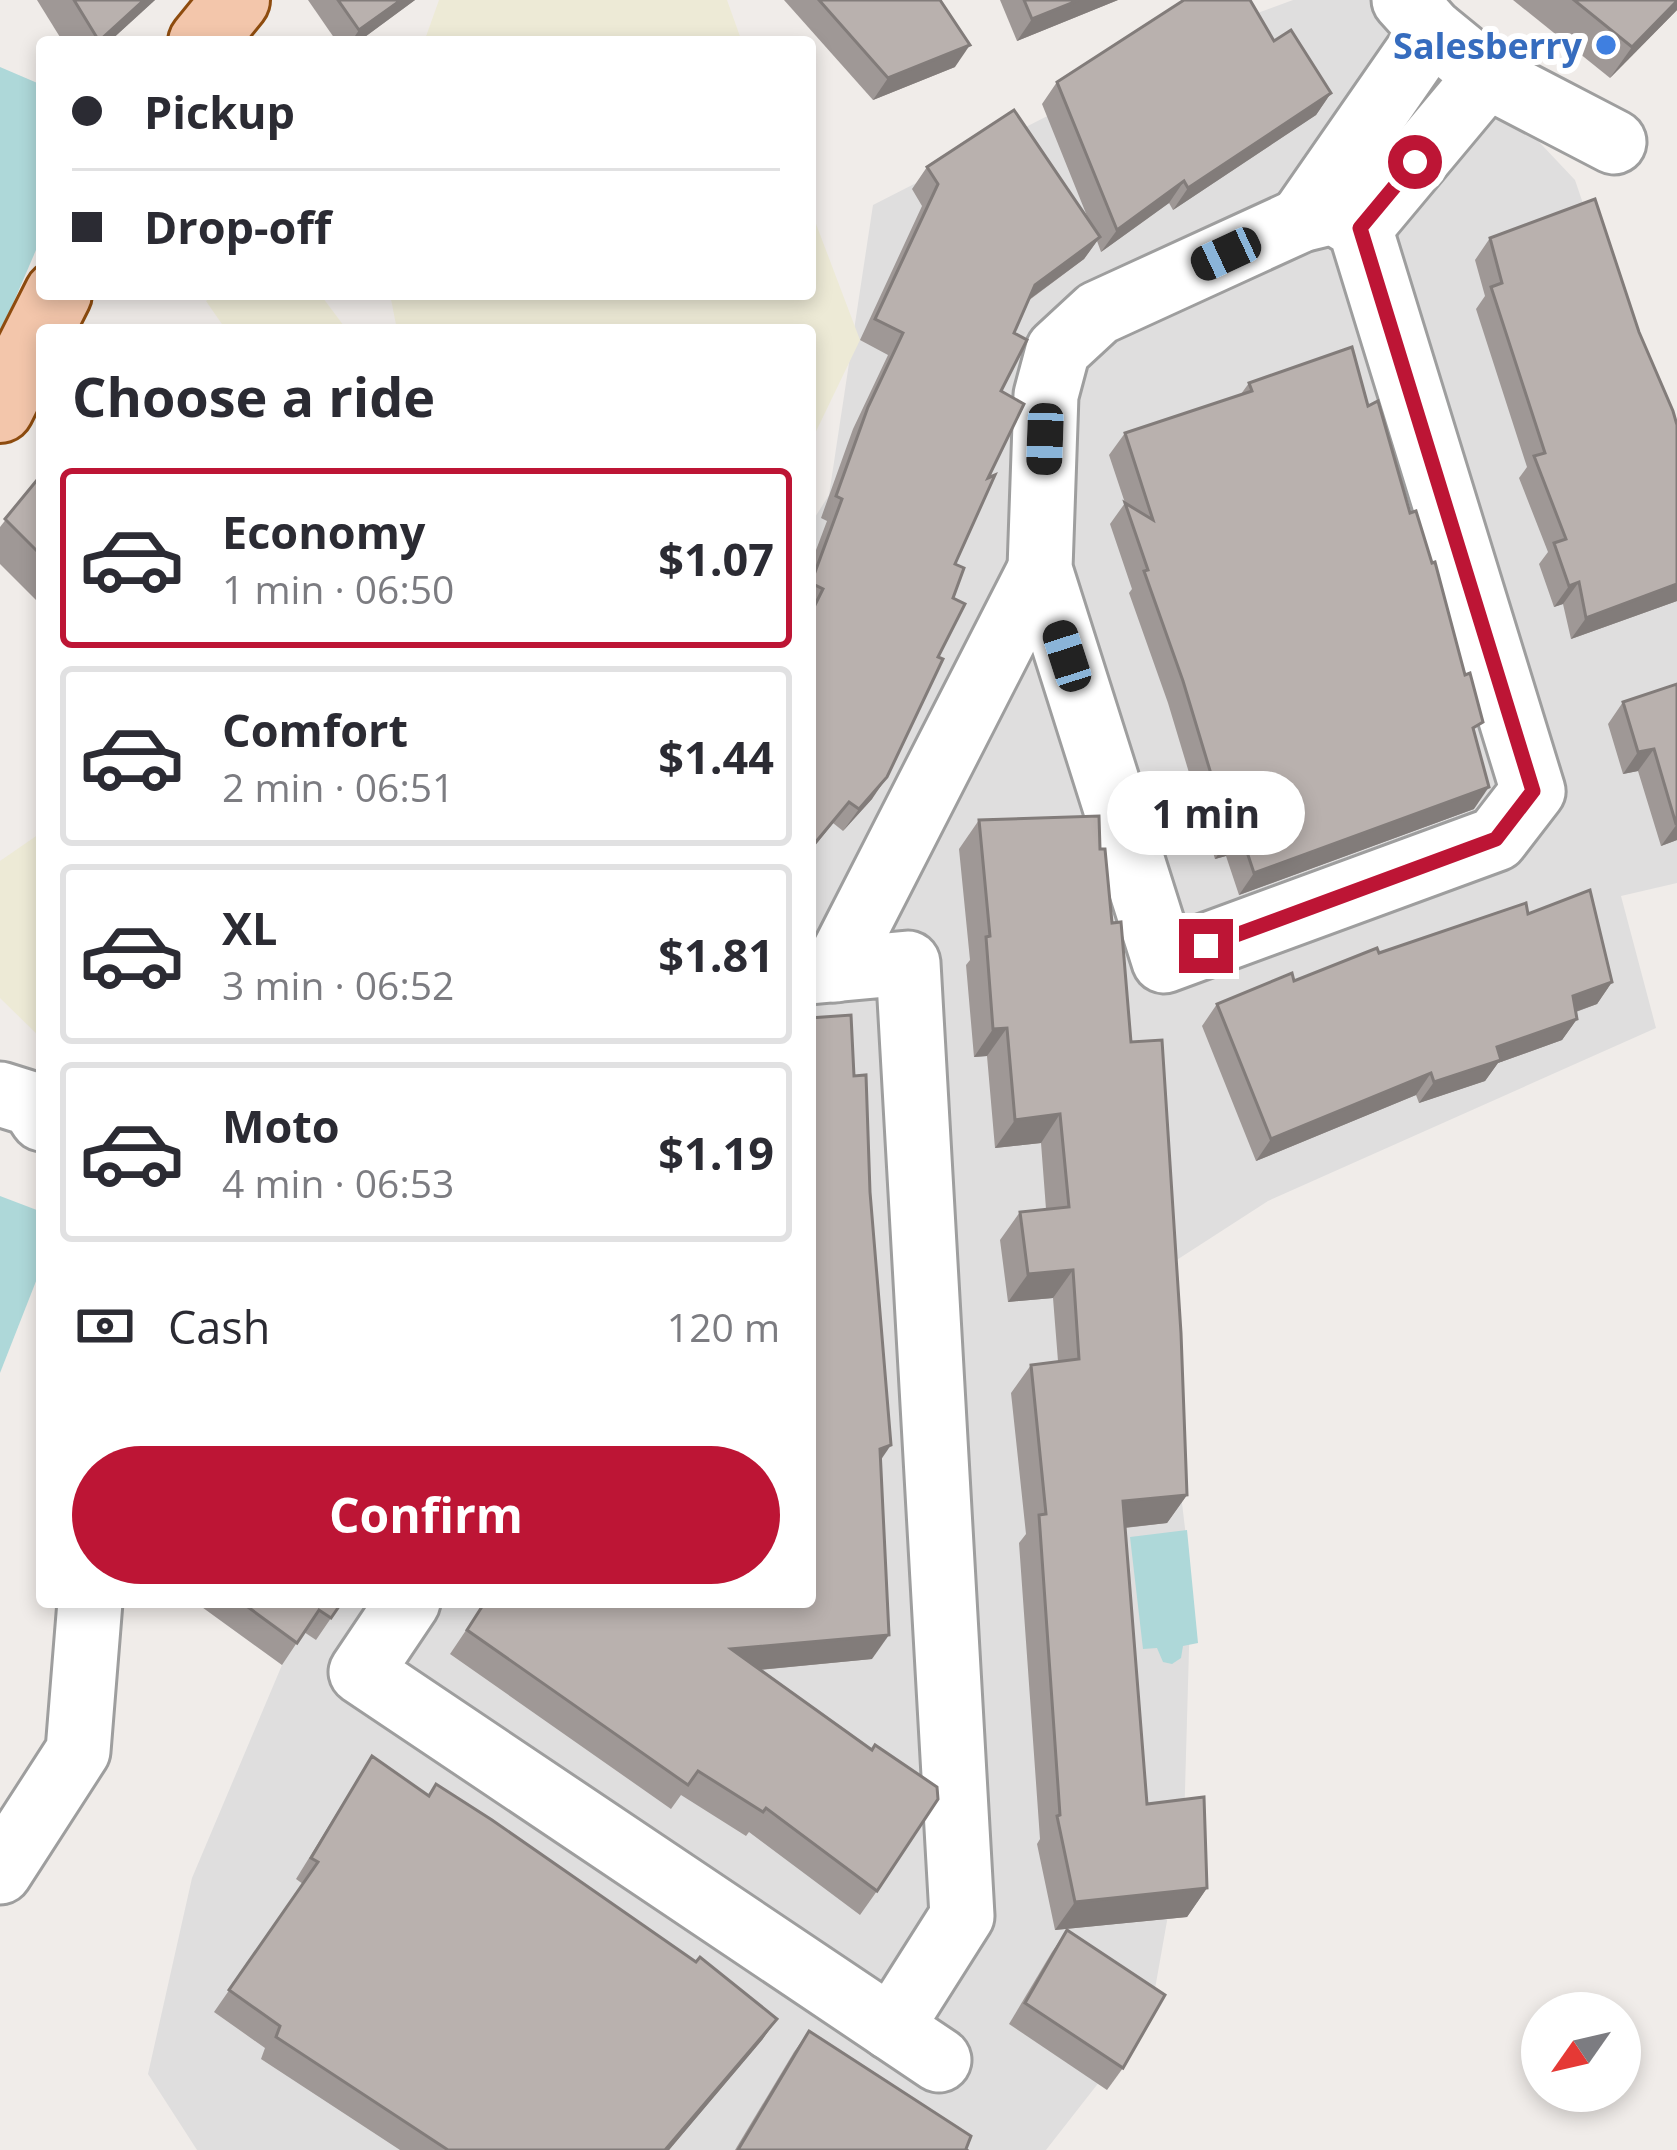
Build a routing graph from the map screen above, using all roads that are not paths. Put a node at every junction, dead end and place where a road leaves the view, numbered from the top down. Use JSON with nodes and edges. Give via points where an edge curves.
{"nodes":[{"id":1,"x":236,"y":0,"type":"edge"},
{"id":2,"x":1418,"y":16,"type":"edge"},
{"id":3,"x":207,"y":36,"type":"edge"},
{"id":4,"x":1487,"y":76,"type":"junction"},
{"id":5,"x":1614,"y":142,"type":"dead end"},
{"id":6,"x":1330,"y":224,"type":"junction"},
{"id":7,"x":36,"y":338,"type":"edge"},
{"id":8,"x":0,"y":410,"type":"edge"},
{"id":9,"x":1040,"y":569,"type":"junction"},
{"id":10,"x":823,"y":971,"type":"edge"},
{"id":11,"x":0,"y":1094,"type":"edge"},
{"id":12,"x":36,"y":1110,"type":"edge"},
{"id":13,"x":90,"y":1608,"type":"edge"},
{"id":14,"x":403,"y":1608,"type":"edge"},
{"id":15,"x":0,"y":1872,"type":"edge"}],
"edges":[{"from":1,"to":3,"type":"main road"},
{"from":2,"to":4,"type":"street"},
{"from":2,"to":6,"type":"street"},
{"from":4,"to":5,"type":"street"},
{"from":4,"to":6,"type":"street"},
{"from":6,"to":9,"type":"street","via":[[1098,313],[1058,350],[1046,395]]},
{"from":6,"to":9,"type":"street","via":[[1533,791],[1496,839],[1164,962]]},
{"from":7,"to":8,"type":"main road"},
{"from":9,"to":10,"type":"street"},
{"from":10,"to":14,"type":"street","via":[[908,963],[962,1916],[915,2044],[361,1672]]},
{"from":11,"to":12,"type":"street"},
{"from":13,"to":15,"type":"street","via":[[78,1751]]}]}
